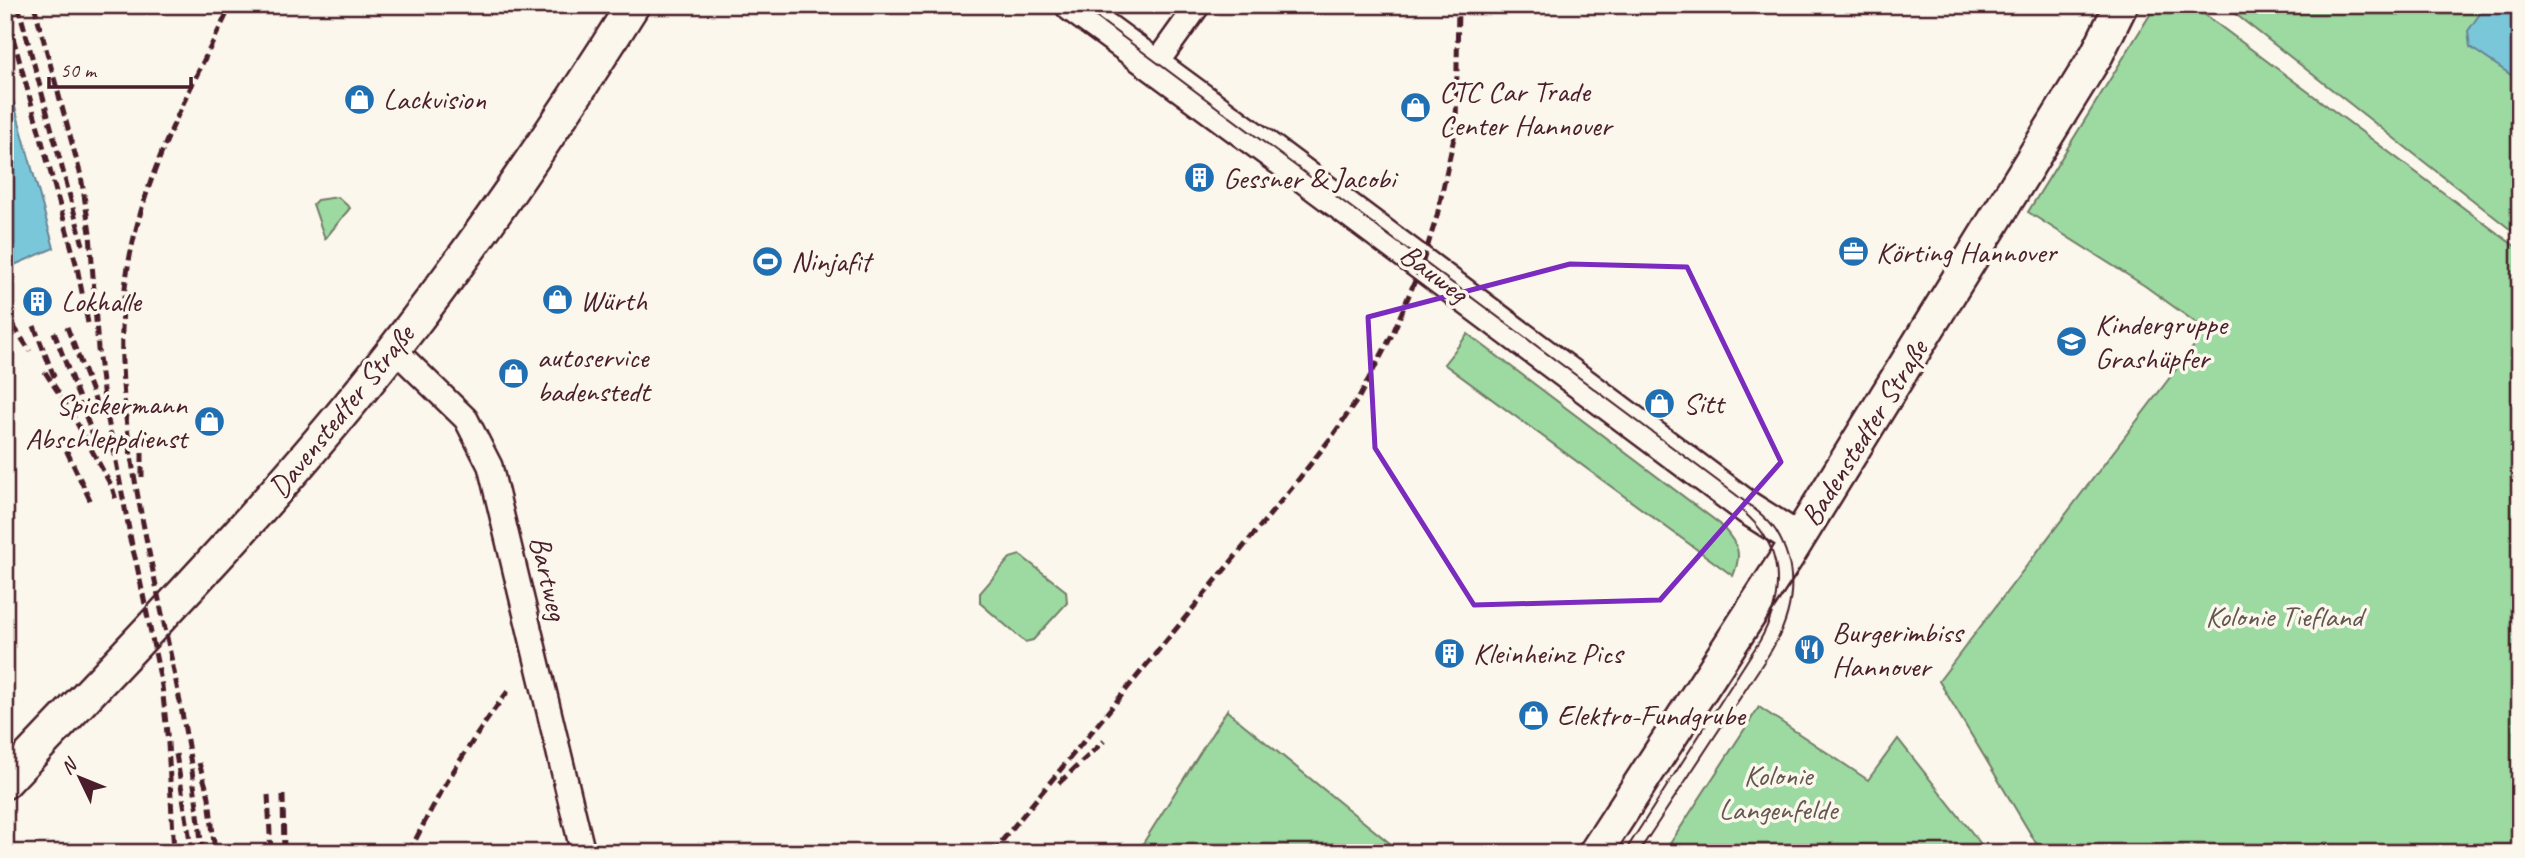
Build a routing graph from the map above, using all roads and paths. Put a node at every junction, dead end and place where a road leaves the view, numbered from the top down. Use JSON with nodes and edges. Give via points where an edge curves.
{"nodes":[{"id":1,"x":633,"y":5,"type":"edge"},
{"id":2,"x":1072,"y":5,"type":"edge"},
{"id":3,"x":1198,"y":5,"type":"edge"},
{"id":4,"x":2121,"y":5,"type":"edge"},
{"id":5,"x":1155,"y":65,"type":"junction"},
{"id":6,"x":394,"y":349,"type":"junction"},
{"id":7,"x":1797,"y":539,"type":"junction"},
{"id":8,"x":5,"y":782,"type":"edge"},
{"id":9,"x":583,"y":853,"type":"edge"},
{"id":10,"x":1595,"y":853,"type":"edge"}],
"edges":[{"from":1,"to":6,"type":"street","name":"Davenstedter Straße","via":[[527,167]]},
{"from":2,"to":5,"type":"street","name":"Bauweg"},
{"from":3,"to":5,"type":"street"},
{"from":4,"to":7,"type":"street","name":"Badenstedter Straße","via":[[2097,54]]},
{"from":5,"to":7,"type":"street","name":"Bauweg","via":[[1737,500]]},
{"from":6,"to":8,"type":"street","name":"Davenstedter Straße","via":[[246,525]]},
{"from":6,"to":9,"type":"street","name":"Bartweg","via":[[466,419],[490,466]]},
{"from":7,"to":10,"type":"street","name":"Badenstedter Straße"}]}
